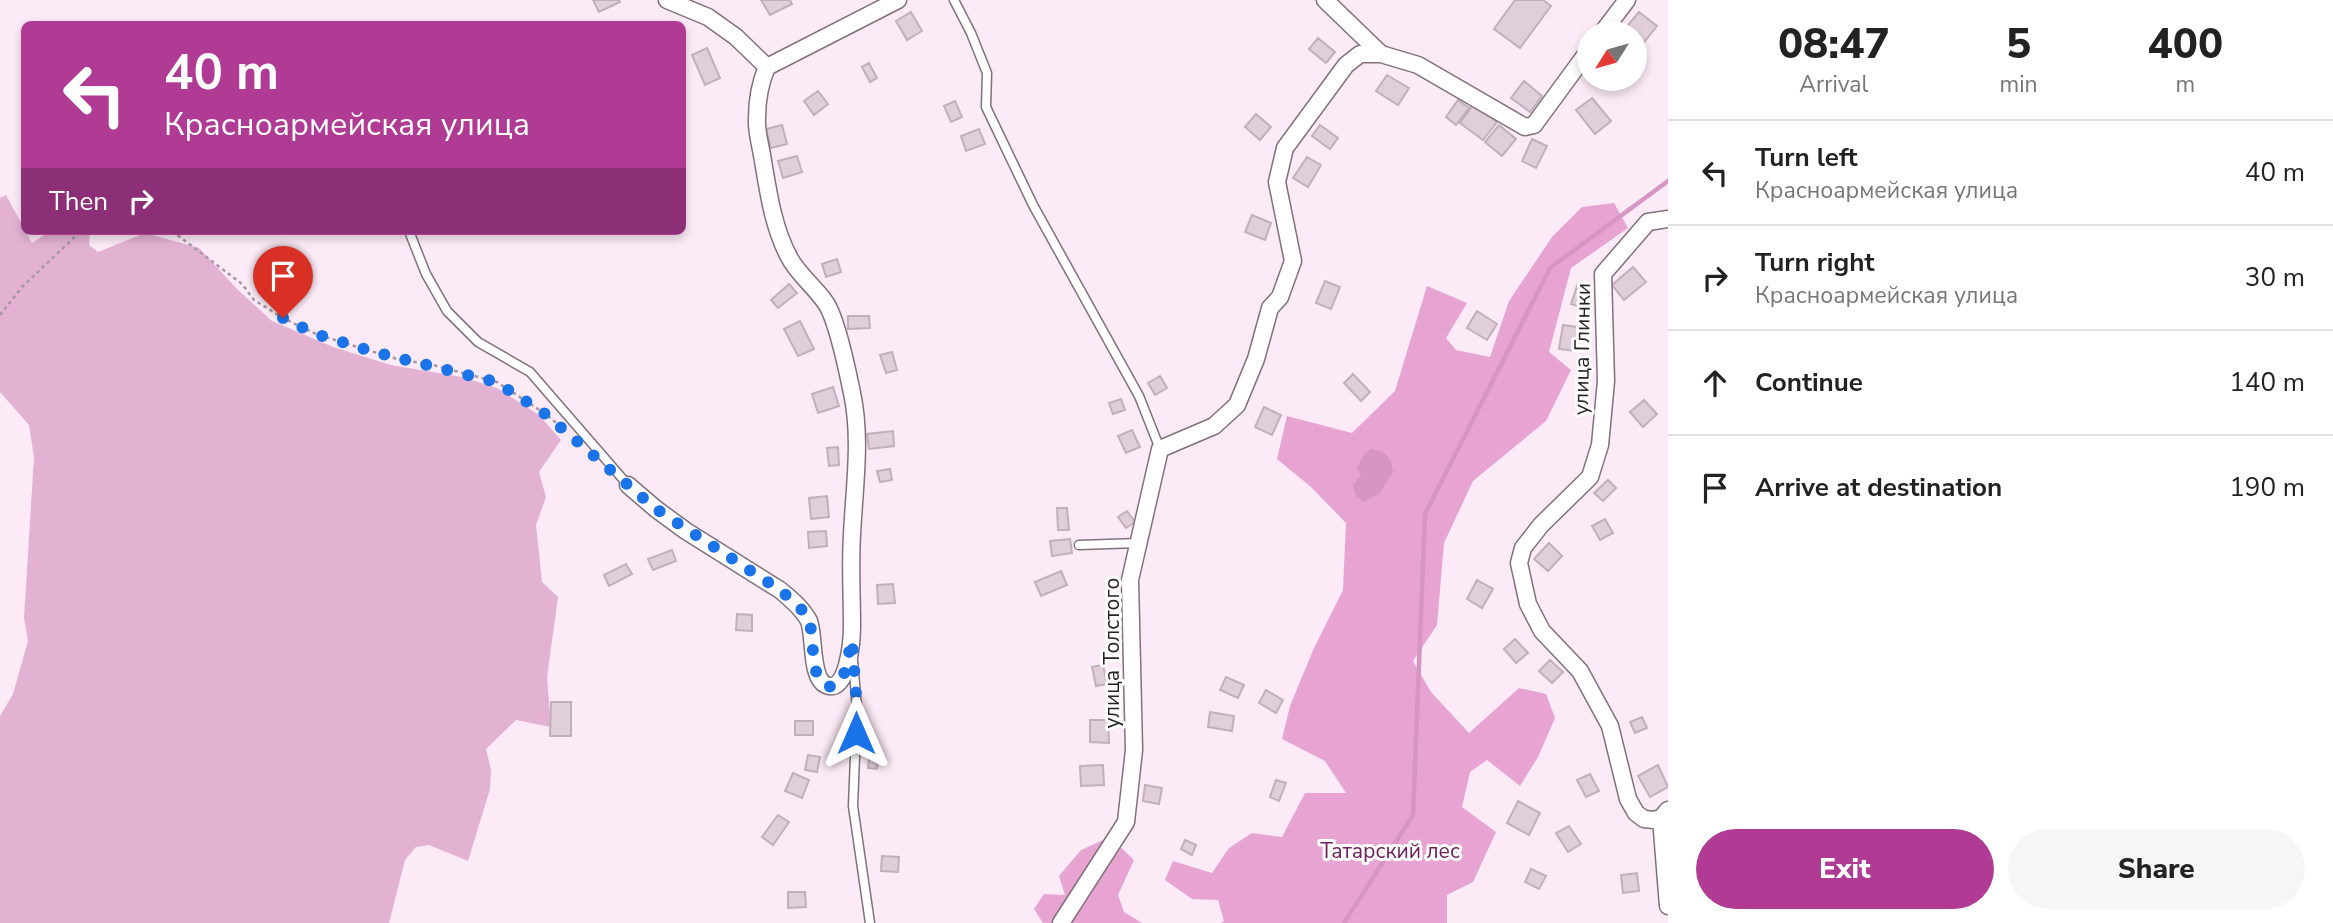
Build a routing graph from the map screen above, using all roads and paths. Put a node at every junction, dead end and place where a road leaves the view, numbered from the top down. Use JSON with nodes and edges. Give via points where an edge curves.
{"nodes":[{"id":1,"x":667,"y":0,"type":"edge"},
{"id":2,"x":898,"y":0,"type":"edge"},
{"id":3,"x":954,"y":0,"type":"edge"},
{"id":4,"x":1325,"y":0,"type":"edge"},
{"id":5,"x":1627,"y":0,"type":"edge"},
{"id":6,"x":1611,"y":21,"type":"edge"},
{"id":7,"x":1381,"y":54,"type":"junction"},
{"id":8,"x":1577,"y":66,"type":"edge"},
{"id":9,"x":767,"y":67,"type":"junction"},
{"id":10,"x":1668,"y":219,"type":"edge"},
{"id":11,"x":77,"y":235,"type":"edge"},
{"id":12,"x":177,"y":235,"type":"edge"},
{"id":13,"x":411,"y":235,"type":"edge"},
{"id":14,"x":0,"y":315,"type":"edge"},
{"id":15,"x":565,"y":431,"type":"dead end"},
{"id":16,"x":1160,"y":449,"type":"junction"},
{"id":17,"x":628,"y":485,"type":"joint"},
{"id":18,"x":1139,"y":543,"type":"junction"},
{"id":19,"x":1079,"y":545,"type":"dead end"},
{"id":20,"x":852,"y":640,"type":"junction"},
{"id":21,"x":1665,"y":814,"type":"edge"},
{"id":22,"x":1668,"y":906,"type":"edge"},
{"id":23,"x":1668,"y":914,"type":"edge"},
{"id":24,"x":870,"y":923,"type":"edge"},
{"id":25,"x":1061,"y":923,"type":"edge"},
{"id":26,"x":1665,"y":923,"type":"edge"}],
"edges":[{"from":1,"to":9,"type":"street","via":[[708,18]]},
{"from":2,"to":9,"type":"street"},
{"from":3,"to":16,"type":"lane","via":[[987,73],[986,107],[1033,205],[1139,396]]},
{"from":4,"to":7,"type":"street"},
{"from":5,"to":6,"type":"street"},
{"from":7,"to":8,"type":"street","via":[[1418,65],[1525,127],[1534,125]]},
{"from":7,"to":16,"type":"street","via":[[1360,54],[1346,65],[1285,148],[1277,182],[1293,261],[1280,297],[1270,308],[1237,405],[1214,426]]},
{"from":9,"to":20,"type":"street","via":[[756,120],[772,212],[788,257],[830,309],[853,396]]},
{"from":10,"to":21,"type":"street","name":"улица Глинки","via":[[1648,222],[1603,274],[1606,381],[1601,445],[1590,477],[1541,525],[1518,563],[1528,604],[1542,631],[1580,671],[1610,726],[1636,813],[1644,819]]},
{"from":11,"to":14,"type":"path","via":[[22,287]]},
{"from":12,"to":15,"type":"path","via":[[242,284],[254,300],[305,329],[397,359],[496,382]]},
{"from":13,"to":17,"type":"lane","via":[[447,311],[478,342],[530,372]]},
{"from":16,"to":18,"type":"street","name":"улица Толстого"},
{"from":17,"to":20,"type":"street","via":[[797,605],[813,635],[816,672],[828,687],[834,687],[844,674]]},
{"from":18,"to":19,"type":"lane"},
{"from":18,"to":25,"type":"street","name":"улица Толстого","via":[[1130,580],[1134,750],[1126,822]]},
{"from":20,"to":24,"type":"lane","via":[[857,708],[853,806]]},
{"from":21,"to":22,"type":"street"},
{"from":23,"to":26,"type":"street"}]}
